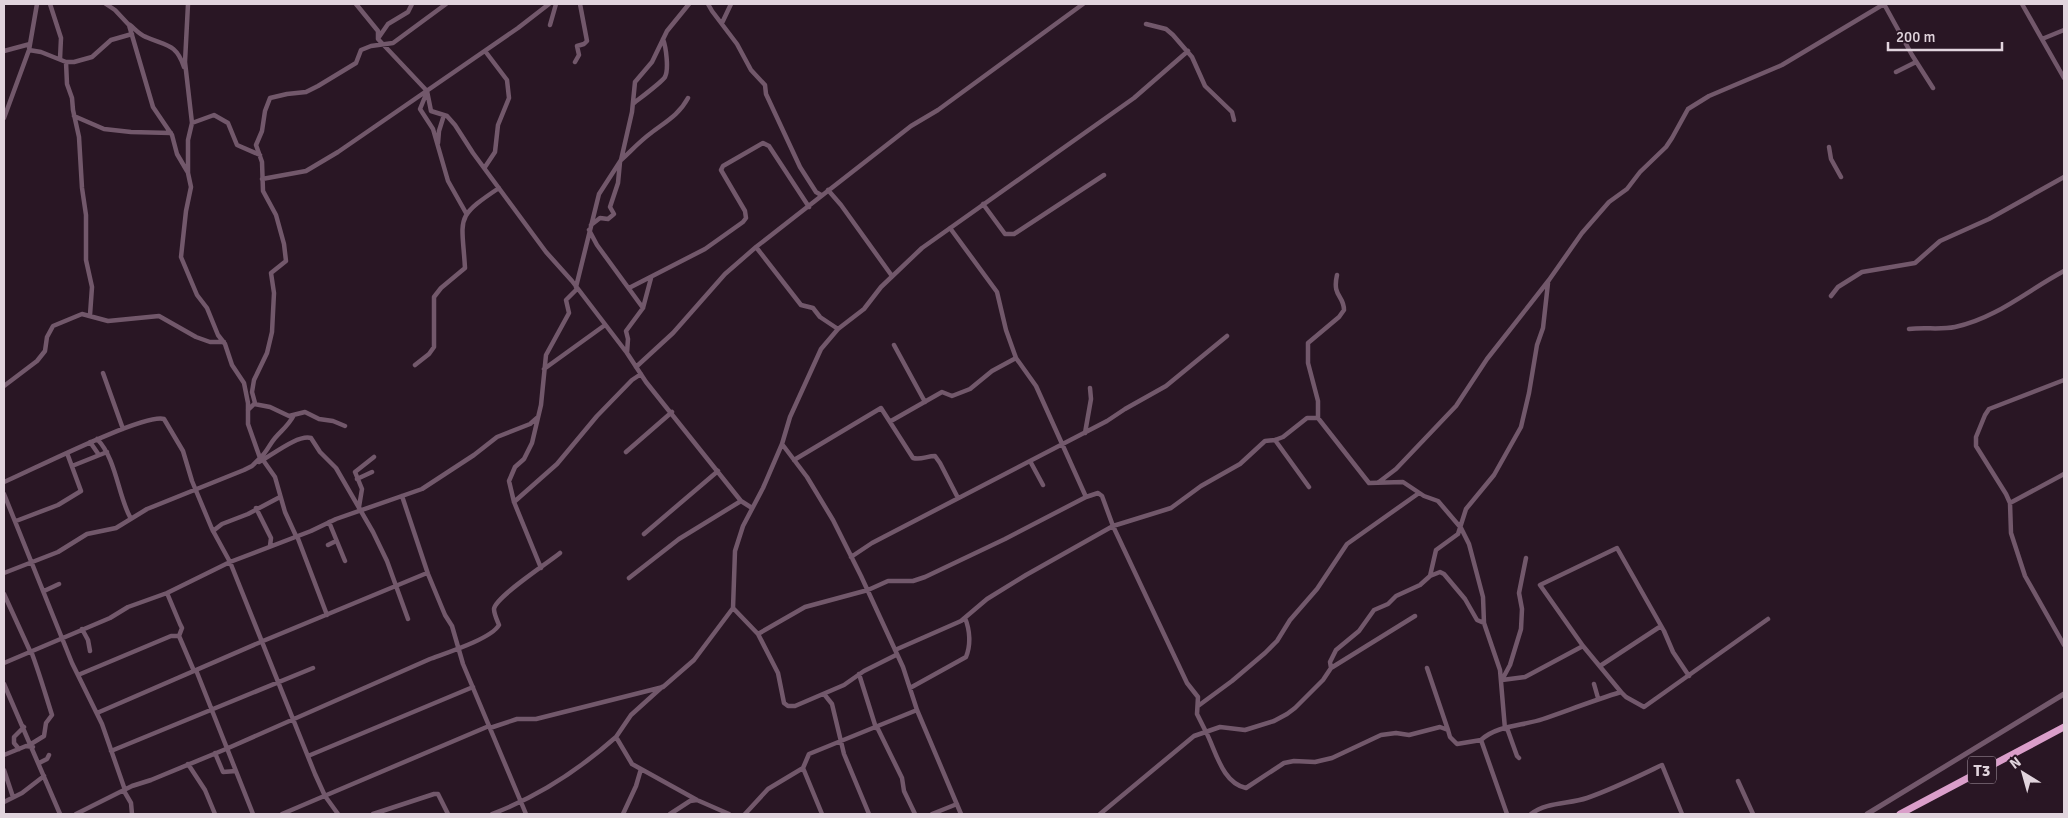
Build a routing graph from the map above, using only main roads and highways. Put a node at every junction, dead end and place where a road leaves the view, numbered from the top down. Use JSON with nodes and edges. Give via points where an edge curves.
{"nodes":[{"id":1,"x":2064,"y":727,"type":"edge"},
{"id":2,"x":1900,"y":814,"type":"edge"}],
"edges":[{"from":1,"to":2,"type":"highway","number":"T3"}]}
